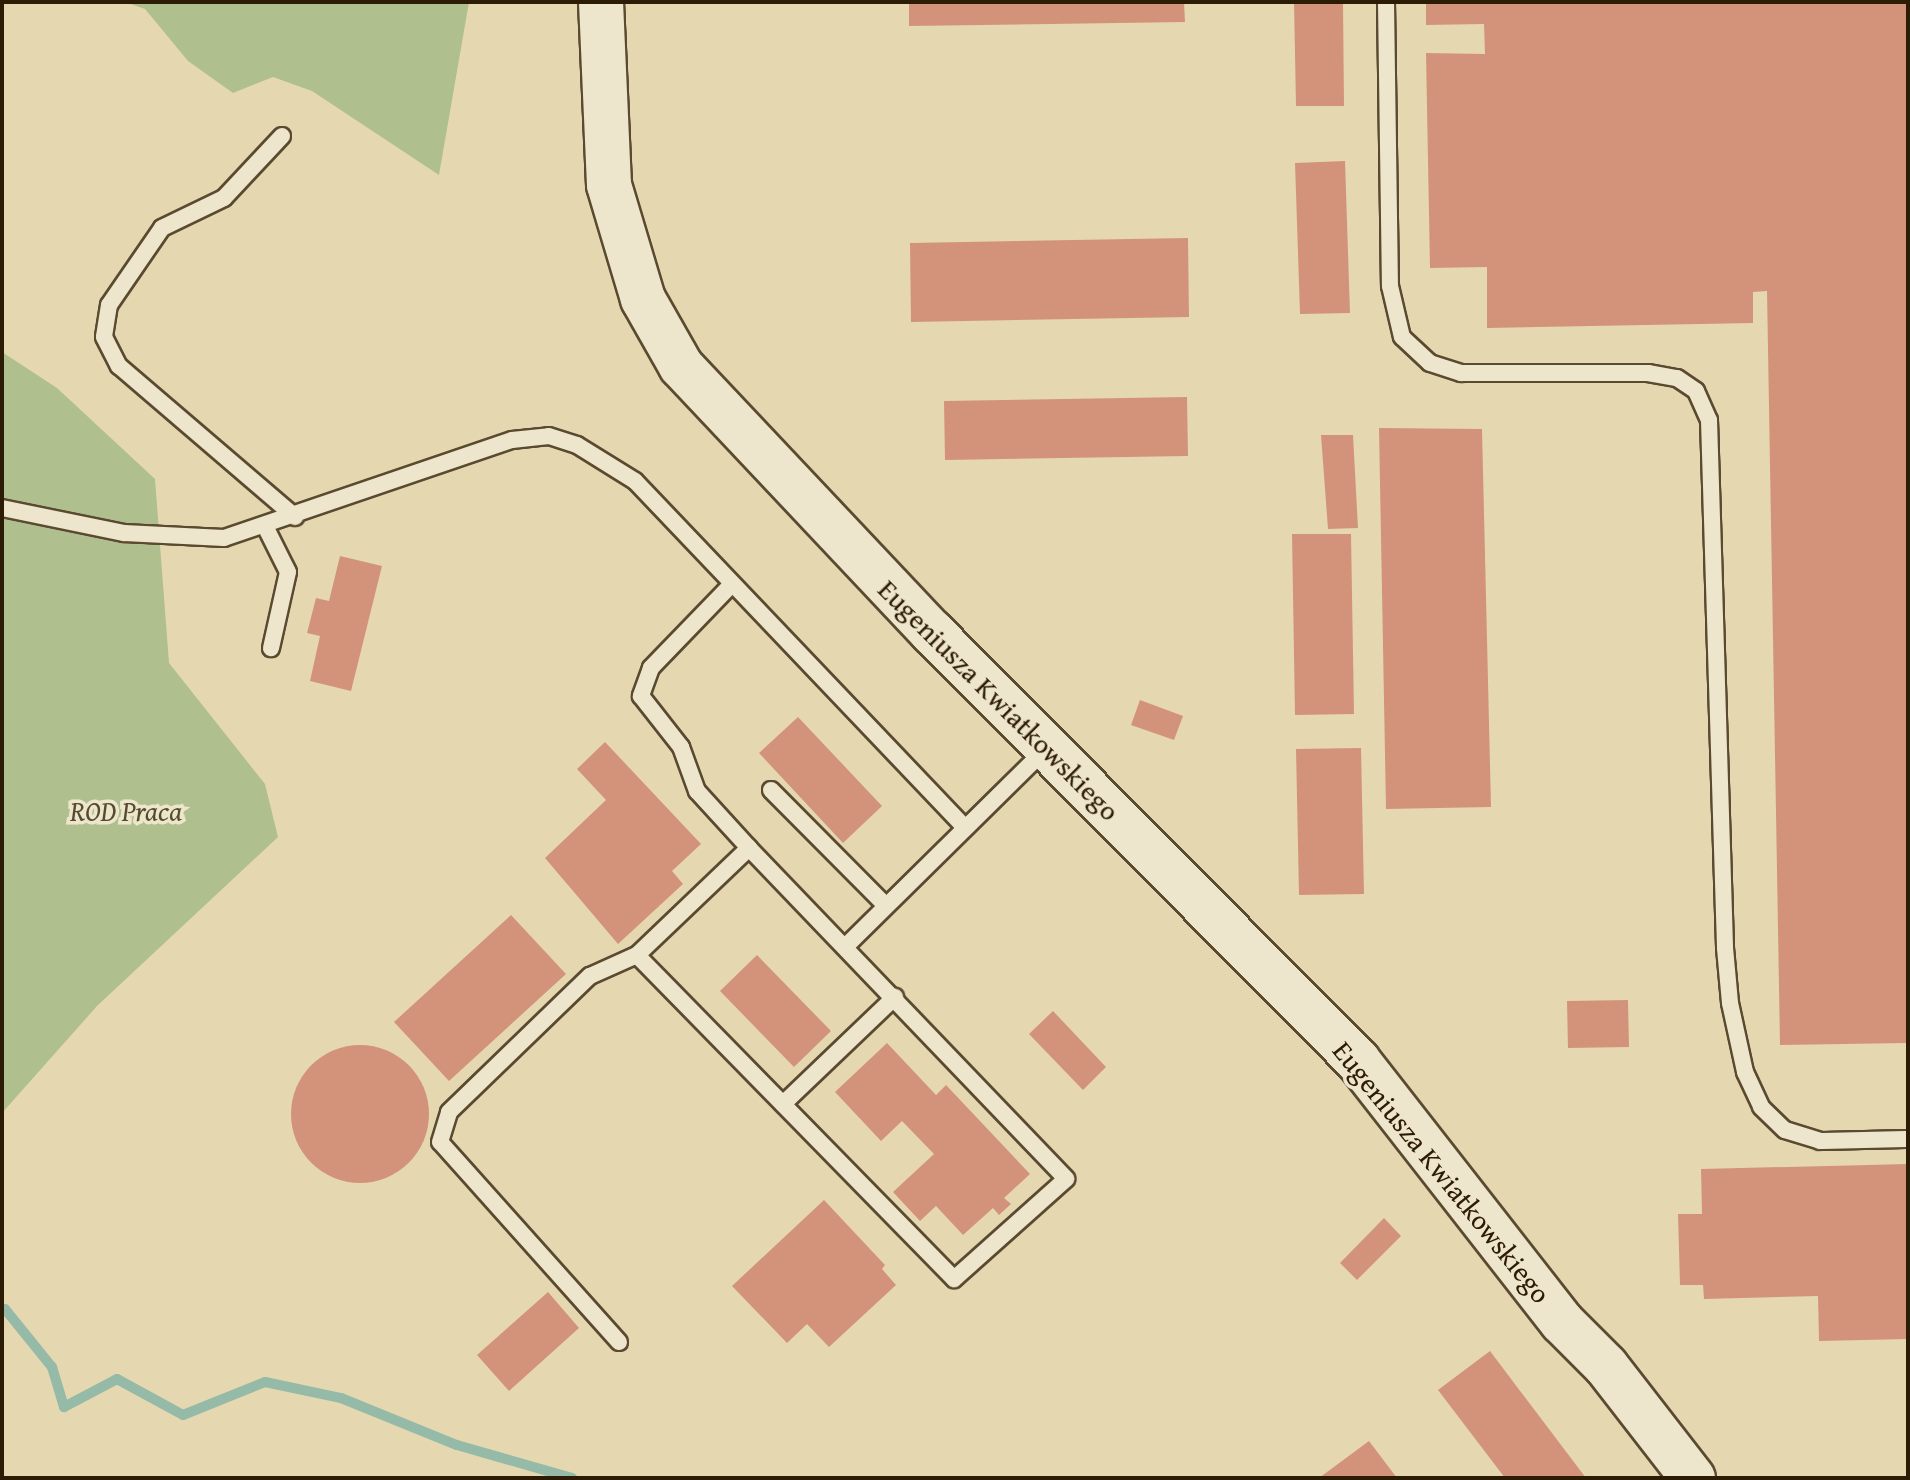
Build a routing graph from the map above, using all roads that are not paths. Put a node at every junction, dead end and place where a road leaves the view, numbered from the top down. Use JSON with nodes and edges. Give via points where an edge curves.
{"nodes":[{"id":1,"x":601,"y":2,"type":"edge"},
{"id":2,"x":1386,"y":2,"type":"edge"},
{"id":3,"x":282,"y":136,"type":"dead end"},
{"id":4,"x":2,"y":508,"type":"edge"},
{"id":5,"x":295,"y":517,"type":"junction"},
{"id":6,"x":265,"y":526,"type":"junction"},
{"id":7,"x":732,"y":584,"type":"junction"},
{"id":8,"x":271,"y":648,"type":"dead end"},
{"id":9,"x":1047,"y":748,"type":"junction"},
{"id":10,"x":771,"y":790,"type":"dead end"},
{"id":11,"x":964,"y":826,"type":"junction"},
{"id":12,"x":749,"y":848,"type":"junction"},
{"id":13,"x":886,"y":906,"type":"junction"},
{"id":14,"x":846,"y":946,"type":"junction"},
{"id":15,"x":637,"y":955,"type":"junction"},
{"id":16,"x":895,"y":997,"type":"junction"},
{"id":17,"x":783,"y":1104,"type":"junction"},
{"id":18,"x":1908,"y":1139,"type":"edge"},
{"id":19,"x":1562,"y":1322,"type":"junction"},
{"id":20,"x":619,"y":1342,"type":"dead end"},
{"id":21,"x":1662,"y":1478,"type":"edge"},
{"id":22,"x":1693,"y":1478,"type":"edge"}],
"edges":[{"from":1,"to":9,"type":"street","name":"Eugeniusza Kwiatkowskiego","via":[[609,185],[643,299],[681,366],[736,430]]},
{"from":2,"to":18,"type":"lane","via":[[1390,286],[1402,337],[1430,363],[1461,373],[1648,373],[1677,378],[1696,391],[1709,420],[1725,948],[1745,1072],[1761,1107],[1785,1130],[1820,1141]]},
{"from":3,"to":5,"type":"lane","via":[[224,198],[162,228],[109,305],[104,337],[119,366]]},
{"from":4,"to":6,"type":"lane","via":[[161,538],[224,538]]},
{"from":5,"to":6,"type":"lane"},
{"from":5,"to":7,"type":"lane","via":[[512,440],[549,436],[577,445],[635,481]]},
{"from":6,"to":8,"type":"lane","via":[[288,572]]},
{"from":7,"to":11,"type":"lane"},
{"from":7,"to":12,"type":"lane","via":[[651,668],[641,696],[681,747],[697,791]]},
{"from":9,"to":11,"type":"lane"},
{"from":9,"to":19,"type":"street","name":"Eugeniusza Kwiatkowskiego","via":[[1358,1061]]},
{"from":10,"to":13,"type":"lane"},
{"from":11,"to":13,"type":"lane"},
{"from":12,"to":14,"type":"lane"},
{"from":12,"to":15,"type":"lane"},
{"from":13,"to":14,"type":"lane"},
{"from":14,"to":16,"type":"lane"},
{"from":15,"to":17,"type":"lane"},
{"from":15,"to":20,"type":"lane","via":[[590,976],[449,1112],[440,1142]]},
{"from":16,"to":17,"type":"lane"},
{"from":16,"to":17,"type":"lane","via":[[1066,1179],[954,1279]]},
{"from":19,"to":21,"type":"street","name":"Eugeniusza Kwiatkowskiego","via":[[1580,1359]]},
{"from":19,"to":22,"type":"street","name":"Eugeniusza Kwiatkowskiego","via":[[1606,1366]]}]}
